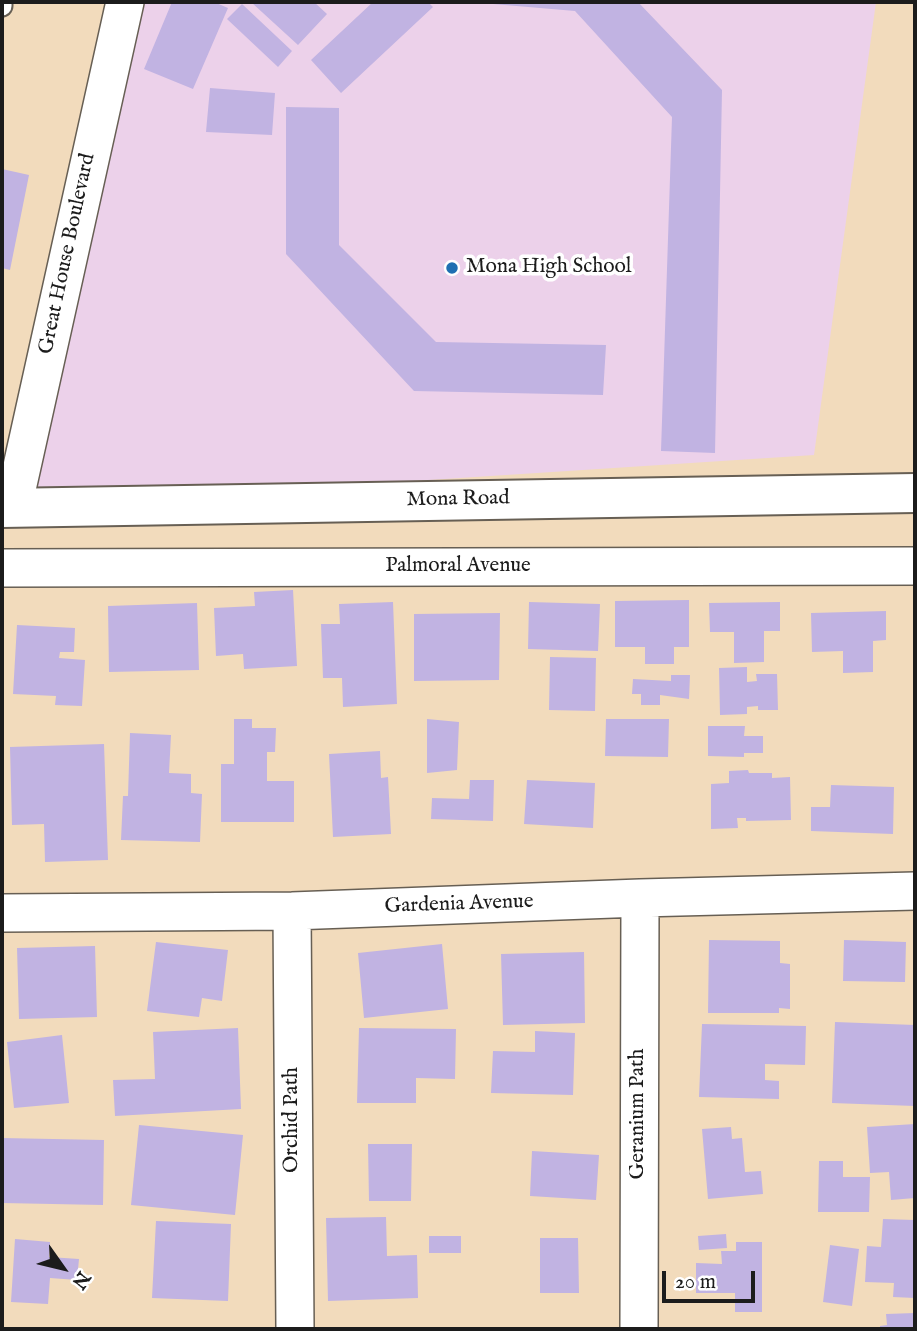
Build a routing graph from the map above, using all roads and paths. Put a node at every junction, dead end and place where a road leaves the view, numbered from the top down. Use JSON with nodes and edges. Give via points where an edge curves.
{"nodes":[{"id":1,"x":125,"y":2,"type":"edge"},
{"id":2,"x":915,"y":493,"type":"edge"},
{"id":3,"x":8,"y":507,"type":"edge"},
{"id":4,"x":915,"y":566,"type":"edge"},
{"id":5,"x":2,"y":568,"type":"edge"},
{"id":6,"x":915,"y":891,"type":"edge"},
{"id":7,"x":640,"y":898,"type":"junction"},
{"id":8,"x":292,"y":911,"type":"junction"},
{"id":9,"x":2,"y":913,"type":"edge"},
{"id":10,"x":295,"y":1329,"type":"edge"},
{"id":11,"x":639,"y":1329,"type":"edge"}],
"edges":[{"from":1,"to":3,"type":"street","name":"Great House Boulevard"},
{"from":2,"to":3,"type":"street","name":"Mona Road"},
{"from":4,"to":5,"type":"street","name":"Palmoral Avenue"},
{"from":6,"to":7,"type":"street","name":"Gardenia Avenue"},
{"from":7,"to":8,"type":"street","name":"Gardenia Avenue"},
{"from":7,"to":11,"type":"street","name":"Geranium Path"},
{"from":8,"to":9,"type":"street","name":"Gardenia Avenue"},
{"from":8,"to":10,"type":"street","name":"Orchid Path"}]}
